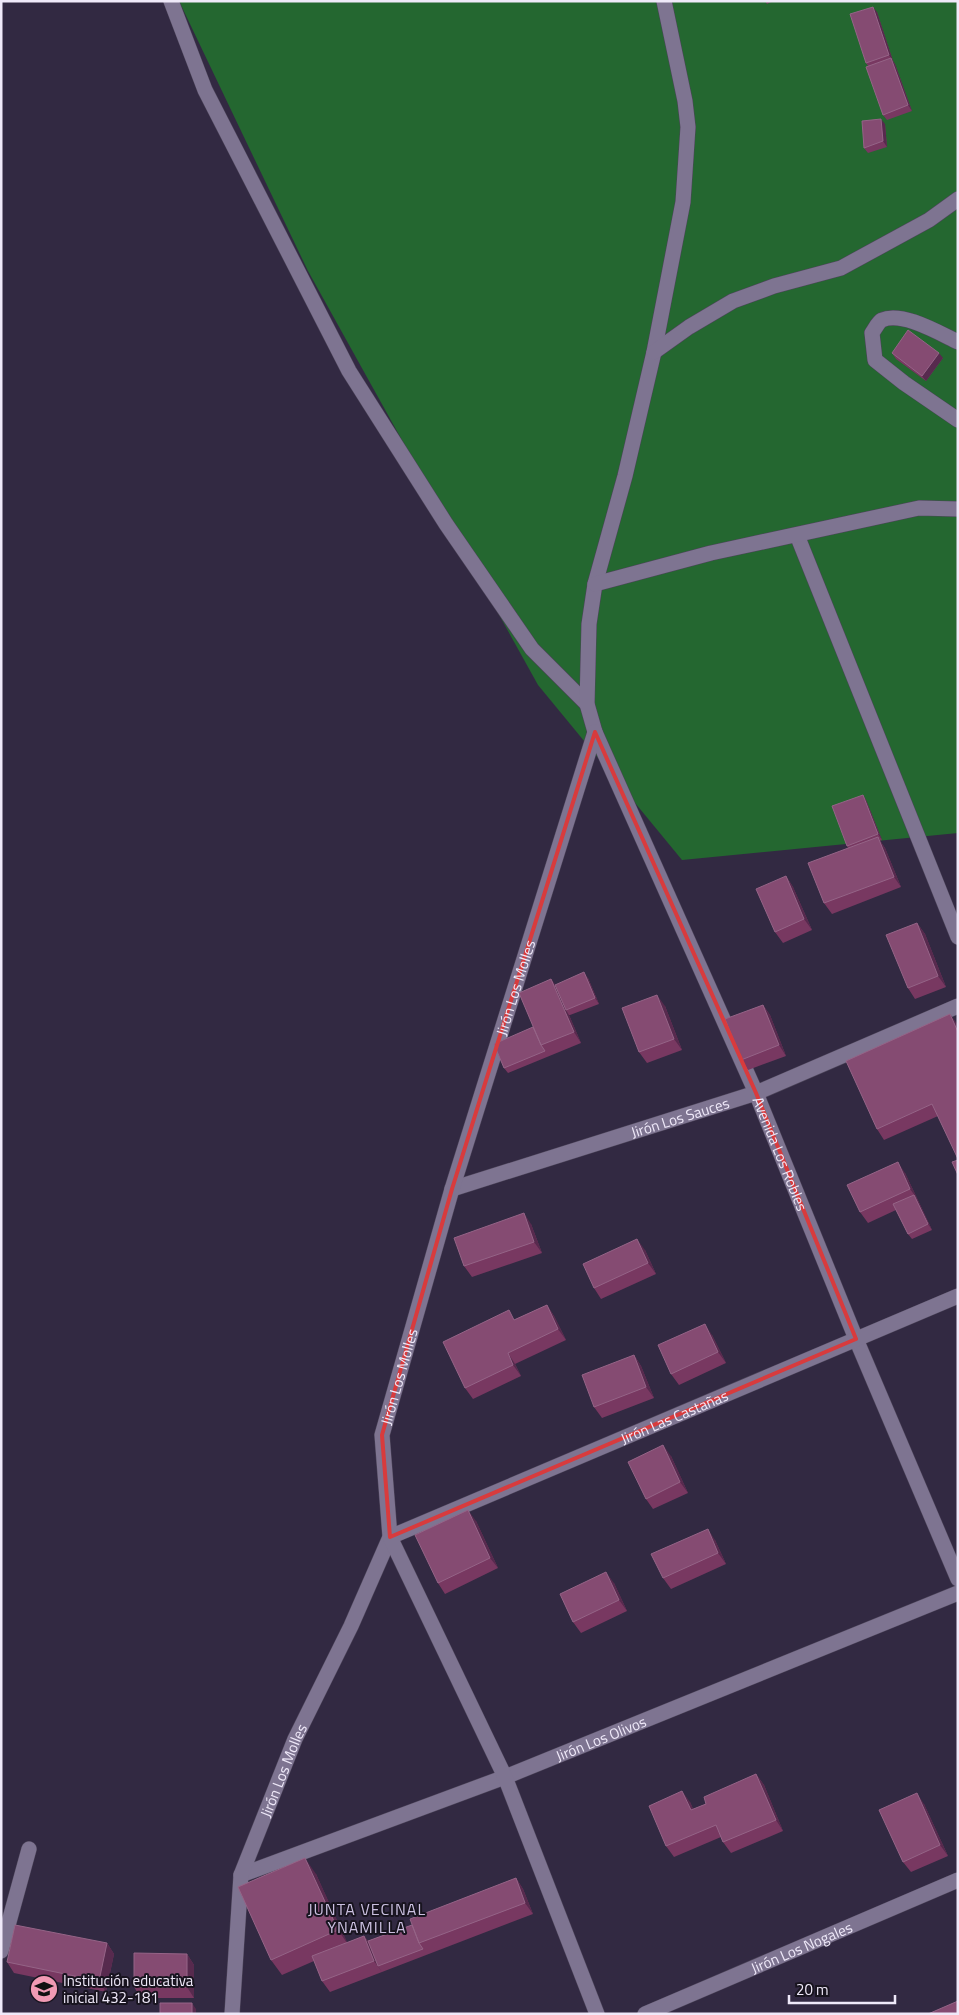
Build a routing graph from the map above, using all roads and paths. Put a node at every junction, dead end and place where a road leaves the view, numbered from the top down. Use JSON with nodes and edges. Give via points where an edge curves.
{"nodes":[{"id":1,"x":171,"y":1,"type":"edge"},
{"id":2,"x":664,"y":1,"type":"edge"},
{"id":3,"x":958,"y":199,"type":"edge"},
{"id":4,"x":958,"y":342,"type":"edge"},
{"id":5,"x":654,"y":352,"type":"junction"},
{"id":6,"x":958,"y":420,"type":"edge"},
{"id":7,"x":958,"y":509,"type":"edge"},
{"id":8,"x":797,"y":536,"type":"junction"},
{"id":9,"x":596,"y":584,"type":"junction"},
{"id":10,"x":587,"y":704,"type":"junction"},
{"id":11,"x":596,"y":732,"type":"junction"},
{"id":12,"x":958,"y":936,"type":"edge"},
{"id":13,"x":958,"y":1006,"type":"edge"},
{"id":14,"x":756,"y":1093,"type":"junction"},
{"id":15,"x":452,"y":1189,"type":"junction"},
{"id":16,"x":958,"y":1296,"type":"edge"},
{"id":17,"x":856,"y":1339,"type":"junction"},
{"id":18,"x":390,"y":1537,"type":"junction"},
{"id":19,"x":958,"y":1579,"type":"edge"},
{"id":20,"x":958,"y":1593,"type":"edge"},
{"id":21,"x":505,"y":1777,"type":"junction"},
{"id":22,"x":29,"y":1848,"type":"dead end"},
{"id":23,"x":241,"y":1875,"type":"junction"},
{"id":24,"x":958,"y":1880,"type":"edge"},
{"id":25,"x":1,"y":1952,"type":"edge"},
{"id":26,"x":232,"y":2014,"type":"edge"},
{"id":27,"x":597,"y":2014,"type":"edge"},
{"id":28,"x":645,"y":2014,"type":"edge"}],
"edges":[{"from":1,"to":10,"type":"street","via":[[205,90],[349,371],[446,524],[532,649]]},
{"from":2,"to":5,"type":"street","via":[[688,127],[683,202]]},
{"from":3,"to":5,"type":"street","via":[[930,220],[841,268],[733,301]]},
{"from":4,"to":6,"type":"street","via":[[906,319],[892,317],[880,321],[872,333],[875,360]]},
{"from":5,"to":9,"type":"street"},
{"from":7,"to":8,"type":"street","via":[[919,508]]},
{"from":8,"to":9,"type":"street","via":[[711,553]]},
{"from":8,"to":12,"type":"street"},
{"from":9,"to":10,"type":"street","via":[[589,624]]},
{"from":10,"to":11,"type":"street","name":"Avenida Los Robles"},
{"from":11,"to":14,"type":"street","name":"Avenida Los Robles"},
{"from":11,"to":15,"type":"street","name":"Jirón Los Molles"},
{"from":13,"to":14,"type":"street","name":"Jirón Los Sauces"},
{"from":14,"to":15,"type":"street","name":"Jirón Los Sauces"},
{"from":14,"to":17,"type":"street","name":"Avenida Los Robles"},
{"from":15,"to":18,"type":"street","name":"Jirón Los Molles","via":[[382,1435]]},
{"from":16,"to":17,"type":"street","name":"Jirón Las Castañas"},
{"from":17,"to":18,"type":"street","name":"Jirón Las Castañas"},
{"from":17,"to":19,"type":"street","name":"Avenida Los Robles"},
{"from":18,"to":21,"type":"street"},
{"from":18,"to":23,"type":"street","name":"Jirón Los Molles","via":[[351,1626],[295,1739]]},
{"from":20,"to":21,"type":"street","name":"Jirón Los Olivos"},
{"from":21,"to":23,"type":"street","name":"Jirón Los Olivos"},
{"from":21,"to":27,"type":"street"},
{"from":22,"to":25,"type":"street"},
{"from":23,"to":26,"type":"street","name":"Jirón Los Molles"},
{"from":24,"to":28,"type":"street","name":"Jirón Los Nogales"}]}
